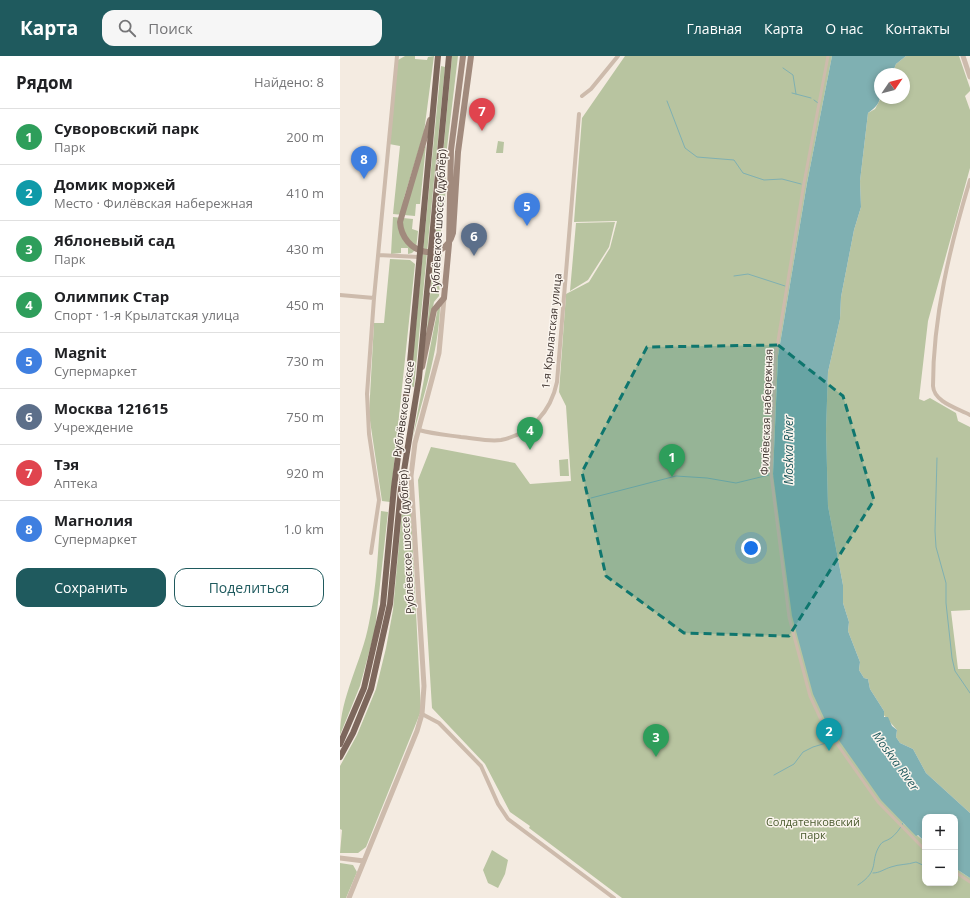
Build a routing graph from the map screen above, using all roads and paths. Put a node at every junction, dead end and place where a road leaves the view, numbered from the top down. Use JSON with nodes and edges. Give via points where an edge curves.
{"nodes":[{"id":1,"x":397,"y":56,"type":"edge"},
{"id":2,"x":438,"y":56,"type":"edge"},
{"id":3,"x":449,"y":56,"type":"edge"},
{"id":4,"x":463,"y":56,"type":"edge"},
{"id":5,"x":471,"y":56,"type":"edge"},
{"id":6,"x":618,"y":56,"type":"edge"},
{"id":7,"x":828,"y":56,"type":"edge"},
{"id":8,"x":963,"y":56,"type":"edge"},
{"id":9,"x":970,"y":77,"type":"edge"},
{"id":10,"x":582,"y":96,"type":"dead end"},
{"id":11,"x":432,"y":114,"type":"junction"},
{"id":12,"x":579,"y":114,"type":"dead end"},
{"id":13,"x":970,"y":180,"type":"edge"},
{"id":14,"x":378,"y":255,"type":"junction"},
{"id":15,"x":419,"y":257,"type":"junction"},
{"id":16,"x":340,"y":295,"type":"edge"},
{"id":17,"x":374,"y":298,"type":"junction"},
{"id":18,"x":444,"y":298,"type":"junction"},
{"id":19,"x":419,"y":378,"type":"junction"},
{"id":20,"x":970,"y":415,"type":"edge"},
{"id":21,"x":419,"y":430,"type":"junction"},
{"id":22,"x":371,"y":553,"type":"dead end"},
{"id":23,"x":422,"y":714,"type":"junction"},
{"id":24,"x":340,"y":744,"type":"edge"},
{"id":25,"x":340,"y":757,"type":"edge"},
{"id":26,"x":922,"y":847,"type":"edge"},
{"id":27,"x":340,"y":858,"type":"edge"},
{"id":28,"x":364,"y":860,"type":"junction"},
{"id":29,"x":958,"y":874,"type":"edge"},
{"id":30,"x":970,"y":882,"type":"edge"},
{"id":31,"x":349,"y":898,"type":"edge"},
{"id":32,"x":614,"y":898,"type":"edge"}],
"edges":[{"from":1,"to":14,"type":"street"},
{"from":2,"to":11,"type":"main road","name":"Рублёвское шоссе"},
{"from":3,"to":19,"type":"main road","name":"Рублёвское шоссе"},
{"from":4,"to":18,"type":"main road","name":"Рублёвское шоссе (дублёр)","via":[[451,150],[449,244]]},
{"from":5,"to":11,"type":"main road","via":[[461,121],[454,229],[451,240],[445,246],[437,251],[426,252],[407,243],[400,222]]},
{"from":6,"to":10,"type":"street","via":[[591,89]]},
{"from":7,"to":26,"type":"street","name":"Филёвская набережная","via":[[775,359],[771,474],[789,617],[810,696],[823,724],[878,802]]},
{"from":8,"to":9,"type":"street"},
{"from":11,"to":15,"type":"main road","name":"Рублёвское шоссе"},
{"from":12,"to":21,"type":"street","name":"1-я Крылатская улица","via":[[557,382],[553,398],[541,417],[527,429],[500,440],[433,434]]},
{"from":13,"to":20,"type":"street","via":[[949,261],[938,320],[933,392],[937,398]]},
{"from":14,"to":15,"type":"street"},
{"from":14,"to":17,"type":"street"},
{"from":15,"to":24,"type":"main road","name":"Рублёвское шоссе","via":[[383,605],[364,688]]},
{"from":16,"to":17,"type":"street"},
{"from":17,"to":22,"type":"street","via":[[366,415],[379,500]]},
{"from":18,"to":19,"type":"main road","via":[[434,310]]},
{"from":18,"to":21,"type":"street","name":"Рублёвское шоссе (дублёр)","via":[[439,353]]},
{"from":19,"to":25,"type":"main road","name":"Рублёвское шоссе","via":[[401,489],[390,604],[384,634],[371,689]]},
{"from":21,"to":23,"type":"street","name":"Рублёвское шоссе (дублёр)","via":[[411,476],[424,686]]},
{"from":23,"to":28,"type":"street","name":"Рублёвское шоссе (дублёр)"},
{"from":23,"to":32,"type":"street","via":[[439,723],[480,766],[508,819]]},
{"from":27,"to":28,"type":"street"},
{"from":28,"to":31,"type":"street","name":"Рублёвское шоссе (дублёр)"},
{"from":29,"to":30,"type":"street"}]}
